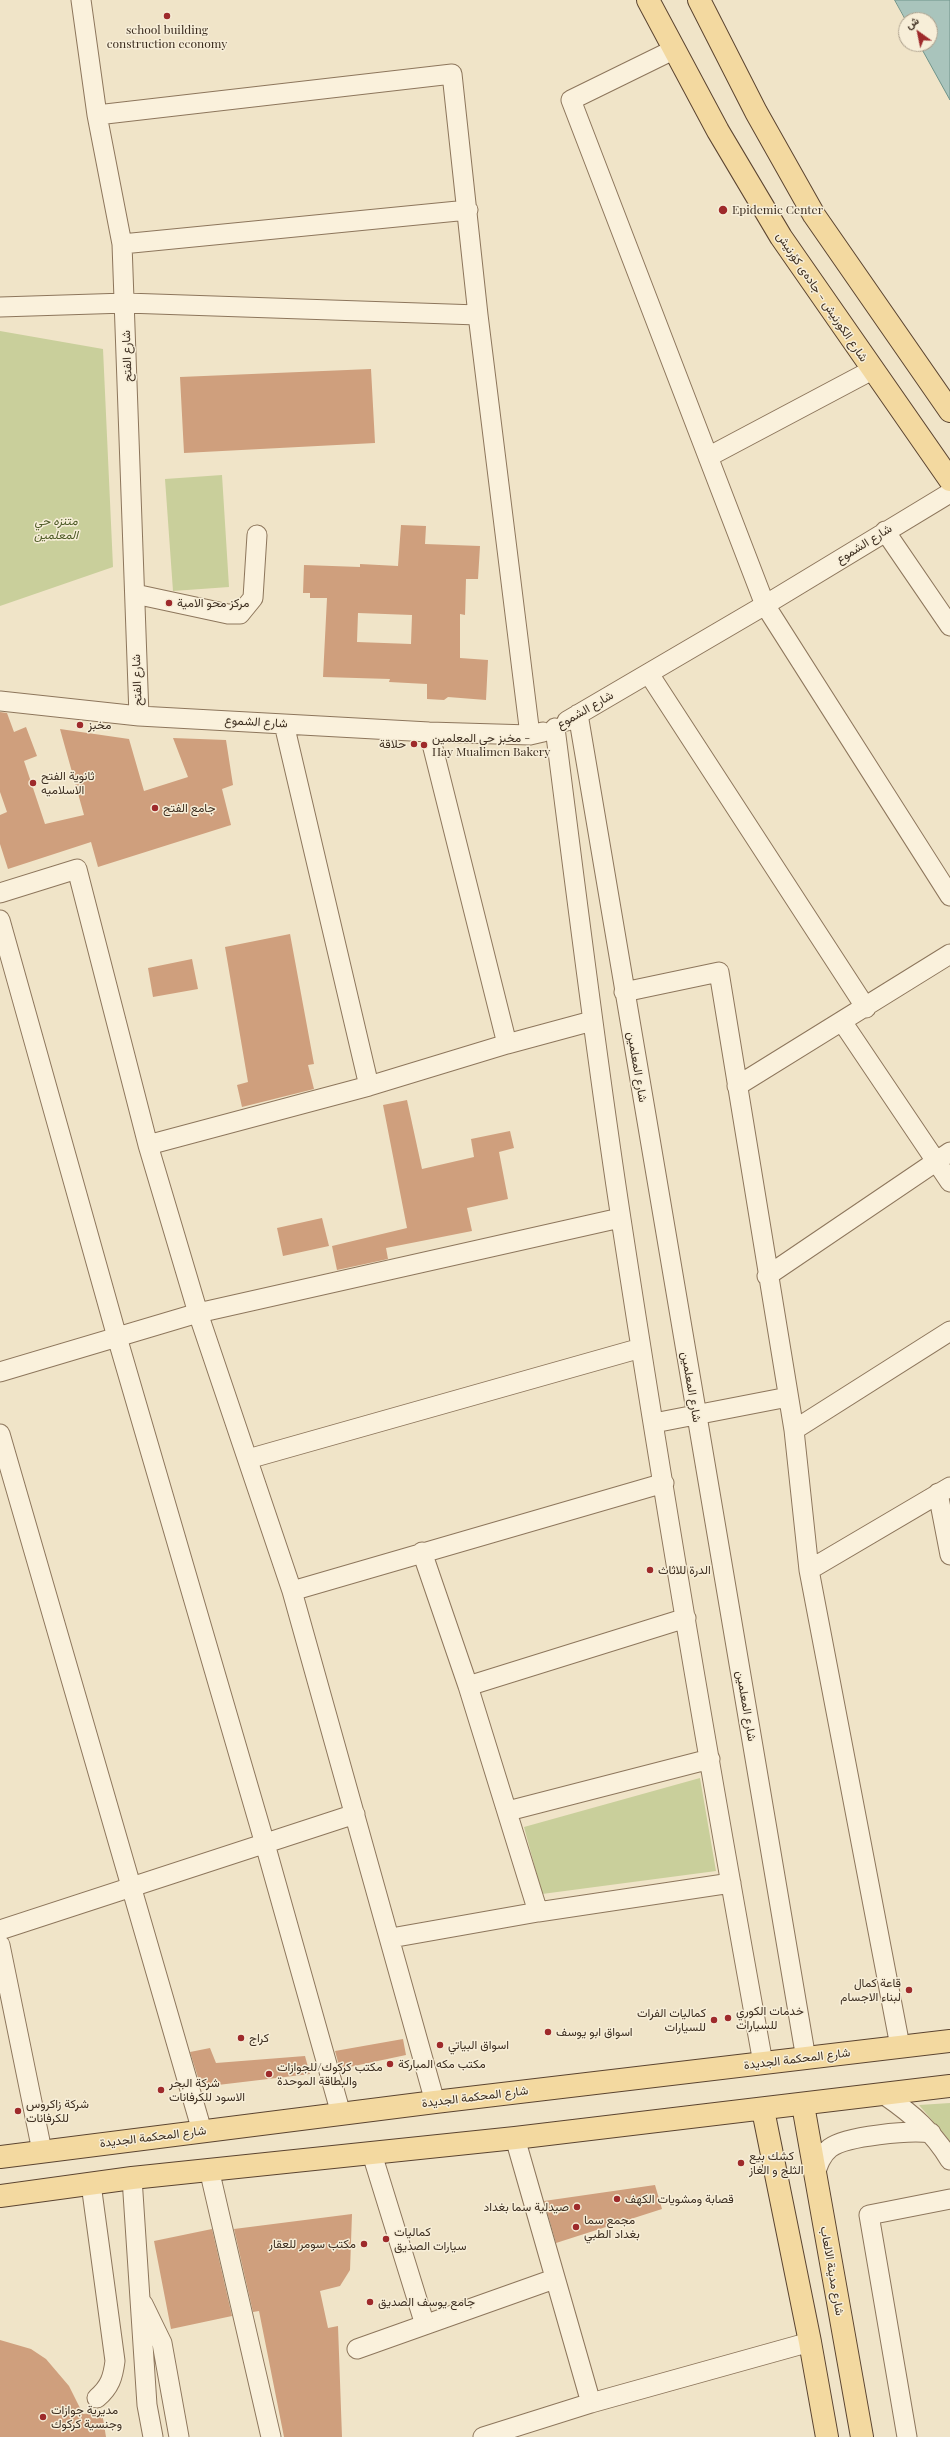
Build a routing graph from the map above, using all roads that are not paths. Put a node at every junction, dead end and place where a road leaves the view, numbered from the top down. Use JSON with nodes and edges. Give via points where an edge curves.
{"nodes":[{"id":1,"x":81,"y":0,"type":"edge"},
{"id":2,"x":648,"y":0,"type":"edge"},
{"id":3,"x":699,"y":0,"type":"edge"},
{"id":4,"x":673,"y":50,"type":"junction"},
{"id":5,"x":97,"y":115,"type":"junction"},
{"id":6,"x":468,"y":210,"type":"junction"},
{"id":7,"x":122,"y":244,"type":"junction"},
{"id":8,"x":126,"y":303,"type":"junction"},
{"id":9,"x":0,"y":307,"type":"edge"},
{"id":10,"x":478,"y":315,"type":"junction"},
{"id":11,"x":872,"y":370,"type":"junction"},
{"id":12,"x":950,"y":411,"type":"edge"},
{"id":13,"x":708,"y":457,"type":"junction"},
{"id":14,"x":950,"y":480,"type":"edge"},
{"id":15,"x":950,"y":493,"type":"edge"},
{"id":16,"x":885,"y":531,"type":"junction"},
{"id":17,"x":257,"y":536,"type":"dead end"},
{"id":18,"x":135,"y":594,"type":"junction"},
{"id":19,"x":765,"y":605,"type":"junction"},
{"id":20,"x":950,"y":626,"type":"edge"},
{"id":21,"x":650,"y":674,"type":"junction"},
{"id":22,"x":0,"y":700,"type":"edge"},
{"id":23,"x":578,"y":714,"type":"junction"},
{"id":24,"x":139,"y":716,"type":"junction"},
{"id":25,"x":284,"y":724,"type":"junction"},
{"id":26,"x":555,"y":728,"type":"junction"},
{"id":27,"x":429,"y":732,"type":"junction"},
{"id":28,"x":530,"y":735,"type":"junction"},
{"id":29,"x":0,"y":893,"type":"edge"},
{"id":30,"x":950,"y":896,"type":"edge"},
{"id":31,"x":0,"y":920,"type":"edge"},
{"id":32,"x":950,"y":954,"type":"edge"},
{"id":33,"x":624,"y":992,"type":"junction"},
{"id":34,"x":866,"y":1008,"type":"junction"},
{"id":35,"x":592,"y":1021,"type":"junction"},
{"id":36,"x":842,"y":1023,"type":"junction"},
{"id":37,"x":507,"y":1044,"type":"junction"},
{"id":38,"x":369,"y":1086,"type":"junction"},
{"id":39,"x":737,"y":1086,"type":"junction"},
{"id":40,"x":148,"y":1145,"type":"junction"},
{"id":41,"x":943,"y":1156,"type":"edge"},
{"id":42,"x":950,"y":1182,"type":"edge"},
{"id":43,"x":620,"y":1218,"type":"junction"},
{"id":44,"x":768,"y":1276,"type":"junction"},
{"id":45,"x":198,"y":1313,"type":"junction"},
{"id":46,"x":950,"y":1331,"type":"edge"},
{"id":47,"x":116,"y":1337,"type":"junction"},
{"id":48,"x":641,"y":1348,"type":"junction"},
{"id":49,"x":0,"y":1372,"type":"edge"},
{"id":50,"x":788,"y":1397,"type":"junction"},
{"id":51,"x":696,"y":1416,"type":"junction"},
{"id":52,"x":654,"y":1423,"type":"junction"},
{"id":53,"x":794,"y":1430,"type":"junction"},
{"id":54,"x":0,"y":1434,"type":"edge"},
{"id":55,"x":248,"y":1459,"type":"junction"},
{"id":56,"x":664,"y":1483,"type":"junction"},
{"id":57,"x":944,"y":1490,"type":"edge"},
{"id":58,"x":422,"y":1552,"type":"junction"},
{"id":59,"x":950,"y":1555,"type":"edge"},
{"id":60,"x":809,"y":1570,"type":"junction"},
{"id":61,"x":292,"y":1591,"type":"junction"},
{"id":62,"x":686,"y":1618,"type":"junction"},
{"id":63,"x":468,"y":1686,"type":"junction"},
{"id":64,"x":710,"y":1759,"type":"junction"},
{"id":65,"x":508,"y":1811,"type":"junction"},
{"id":66,"x":355,"y":1814,"type":"junction"},
{"id":67,"x":265,"y":1844,"type":"junction"},
{"id":68,"x":731,"y":1883,"type":"junction"},
{"id":69,"x":130,"y":1888,"type":"junction"},
{"id":70,"x":538,"y":1912,"type":"junction"},
{"id":71,"x":0,"y":1930,"type":"edge"},
{"id":72,"x":391,"y":1938,"type":"junction"},
{"id":73,"x":0,"y":1945,"type":"edge"},
{"id":74,"x":7,"y":2005,"type":"edge"},
{"id":75,"x":950,"y":2041,"type":"edge"},
{"id":76,"x":900,"y":2046,"type":"junction"},
{"id":77,"x":806,"y":2059,"type":"junction"},
{"id":78,"x":764,"y":2063,"type":"junction"},
{"id":79,"x":948,"y":2087,"type":"edge"},
{"id":80,"x":886,"y":2096,"type":"junction"},
{"id":81,"x":435,"y":2102,"type":"junction"},
{"id":82,"x":803,"y":2105,"type":"junction"},
{"id":83,"x":763,"y":2110,"type":"junction"},
{"id":84,"x":341,"y":2114,"type":"junction"},
{"id":85,"x":202,"y":2131,"type":"junction"},
{"id":86,"x":931,"y":2133,"type":"junction"},
{"id":87,"x":515,"y":2138,"type":"junction"},
{"id":88,"x":42,"y":2151,"type":"junction"},
{"id":89,"x":372,"y":2154,"type":"junction"},
{"id":90,"x":0,"y":2157,"type":"edge"},
{"id":91,"x":950,"y":2160,"type":"edge"},
{"id":92,"x":209,"y":2169,"type":"junction"},
{"id":93,"x":815,"y":2175,"type":"junction"},
{"id":94,"x":132,"y":2178,"type":"junction"},
{"id":95,"x":91,"y":2184,"type":"junction"},
{"id":96,"x":0,"y":2196,"type":"edge"},
{"id":97,"x":950,"y":2199,"type":"edge"},
{"id":98,"x":554,"y":2279,"type":"junction"},
{"id":99,"x":139,"y":2296,"type":"junction"},
{"id":100,"x":425,"y":2325,"type":"junction"},
{"id":101,"x":810,"y":2342,"type":"junction"},
{"id":102,"x":357,"y":2349,"type":"dead end"},
{"id":103,"x":97,"y":2398,"type":"dead end"},
{"id":104,"x":591,"y":2403,"type":"junction"},
{"id":105,"x":153,"y":2437,"type":"edge"},
{"id":106,"x":179,"y":2437,"type":"edge"},
{"id":107,"x":271,"y":2437,"type":"edge"},
{"id":108,"x":483,"y":2437,"type":"edge"},
{"id":109,"x":827,"y":2437,"type":"edge"},
{"id":110,"x":862,"y":2437,"type":"edge"},
{"id":111,"x":907,"y":2437,"type":"edge"}],
"edges":[{"from":1,"to":5,"type":"street","name":"شارع الفتح"},
{"from":2,"to":4,"type":"main road","name":"شارع الكورنيش - جادەی کۆرنیش"},
{"from":3,"to":12,"type":"main road","via":[[756,112],[814,215]]},
{"from":4,"to":11,"type":"main road","name":"شارع الكورنيش - جادەی کۆرنیش","via":[[780,237]]},
{"from":4,"to":13,"type":"street","via":[[571,100]]},
{"from":5,"to":6,"type":"street","via":[[452,74]]},
{"from":5,"to":7,"type":"street","name":"شارع الفتح"},
{"from":6,"to":7,"type":"street"},
{"from":6,"to":10,"type":"street"},
{"from":7,"to":8,"type":"street","name":"شارع الفتح"},
{"from":8,"to":9,"type":"street"},
{"from":8,"to":10,"type":"street"},
{"from":8,"to":18,"type":"street","name":"شارع الفتح"},
{"from":10,"to":28,"type":"street"},
{"from":11,"to":13,"type":"street"},
{"from":11,"to":14,"type":"main road","name":"شارع الكورنيش - جادەی کۆرنیش"},
{"from":13,"to":19,"type":"street"},
{"from":15,"to":16,"type":"street","name":"شارع الشموع"},
{"from":16,"to":19,"type":"street","name":"شارع الشموع"},
{"from":16,"to":20,"type":"street"},
{"from":17,"to":18,"type":"street","via":[[253,598],[240,614],[228,614]]},
{"from":18,"to":24,"type":"street","name":"شارع الفتح"},
{"from":19,"to":21,"type":"street","name":"شارع الشموع"},
{"from":19,"to":30,"type":"street"},
{"from":21,"to":23,"type":"street","name":"شارع الشموع"},
{"from":21,"to":34,"type":"street"},
{"from":22,"to":24,"type":"street","name":"شارع الشموع"},
{"from":23,"to":26,"type":"street","name":"شارع الشموع"},
{"from":23,"to":33,"type":"street","name":"شارع المعلمين"},
{"from":24,"to":25,"type":"street","name":"شارع الشموع"},
{"from":25,"to":27,"type":"street","name":"شارع الشموع"},
{"from":25,"to":38,"type":"street"},
{"from":26,"to":28,"type":"street","name":"شارع الشموع"},
{"from":26,"to":35,"type":"street"},
{"from":27,"to":28,"type":"street","name":"شارع الشموع"},
{"from":27,"to":37,"type":"street"},
{"from":29,"to":40,"type":"street","via":[[77,869]]},
{"from":31,"to":47,"type":"street"},
{"from":32,"to":34,"type":"street"},
{"from":33,"to":39,"type":"street","via":[[719,972]]},
{"from":33,"to":51,"type":"street","name":"شارع المعلمين"},
{"from":34,"to":36,"type":"street"},
{"from":35,"to":37,"type":"street"},
{"from":35,"to":43,"type":"street"},
{"from":36,"to":39,"type":"street"},
{"from":36,"to":41,"type":"street"},
{"from":37,"to":38,"type":"street"},
{"from":38,"to":40,"type":"street"},
{"from":39,"to":44,"type":"street"},
{"from":40,"to":45,"type":"street"},
{"from":41,"to":42,"type":"street"},
{"from":41,"to":44,"type":"street"},
{"from":43,"to":45,"type":"street"},
{"from":43,"to":48,"type":"street"},
{"from":44,"to":50,"type":"street"},
{"from":45,"to":47,"type":"street"},
{"from":45,"to":55,"type":"street"},
{"from":46,"to":53,"type":"street"},
{"from":47,"to":49,"type":"street"},
{"from":47,"to":67,"type":"street"},
{"from":48,"to":52,"type":"street"},
{"from":48,"to":55,"type":"street"},
{"from":50,"to":51,"type":"street"},
{"from":50,"to":53,"type":"street"},
{"from":51,"to":52,"type":"street"},
{"from":51,"to":77,"type":"street","name":"شارع المعلمين"},
{"from":52,"to":56,"type":"street"},
{"from":53,"to":60,"type":"street"},
{"from":54,"to":69,"type":"street"},
{"from":55,"to":61,"type":"street"},
{"from":56,"to":58,"type":"street"},
{"from":56,"to":62,"type":"street"},
{"from":57,"to":59,"type":"street"},
{"from":57,"to":60,"type":"street"},
{"from":58,"to":61,"type":"street"},
{"from":58,"to":63,"type":"street"},
{"from":60,"to":76,"type":"street"},
{"from":61,"to":66,"type":"street"},
{"from":62,"to":63,"type":"street"},
{"from":62,"to":64,"type":"street"},
{"from":63,"to":65,"type":"street"},
{"from":64,"to":65,"type":"street"},
{"from":64,"to":68,"type":"street"},
{"from":65,"to":70,"type":"street"},
{"from":66,"to":67,"type":"street"},
{"from":66,"to":72,"type":"street"},
{"from":67,"to":69,"type":"street"},
{"from":67,"to":84,"type":"street"},
{"from":68,"to":70,"type":"street"},
{"from":68,"to":78,"type":"street"},
{"from":69,"to":71,"type":"street"},
{"from":69,"to":85,"type":"street"},
{"from":70,"to":72,"type":"street"},
{"from":72,"to":81,"type":"street"},
{"from":73,"to":74,"type":"street"},
{"from":74,"to":88,"type":"street"},
{"from":75,"to":76,"type":"main road","name":"شارع المحكمة الجديدة"},
{"from":76,"to":77,"type":"main road","name":"شارع المحكمة الجديدة"},
{"from":77,"to":78,"type":"main road","name":"شارع المحكمة الجديدة"},
{"from":78,"to":81,"type":"main road","name":"شارع المحكمة الجديدة"},
{"from":79,"to":80,"type":"main road"},
{"from":80,"to":82,"type":"main road"},
{"from":80,"to":86,"type":"street","via":[[918,2119]]},
{"from":81,"to":84,"type":"main road","name":"شارع المحكمة الجديدة"},
{"from":82,"to":83,"type":"main road"},
{"from":82,"to":93,"type":"main road","name":"شارع مدينة الالعاب"},
{"from":83,"to":87,"type":"main road"},
{"from":83,"to":101,"type":"main road"},
{"from":84,"to":85,"type":"main road","name":"شارع المحكمة الجديدة"},
{"from":85,"to":88,"type":"main road","name":"شارع المحكمة الجديدة"},
{"from":86,"to":91,"type":"street"},
{"from":86,"to":93,"type":"street","via":[[903,2133],[838,2143],[823,2155]]},
{"from":87,"to":89,"type":"main road"},
{"from":87,"to":98,"type":"street"},
{"from":88,"to":90,"type":"main road","name":"شارع المحكمة الجديدة"},
{"from":89,"to":92,"type":"main road"},
{"from":89,"to":100,"type":"street"},
{"from":92,"to":94,"type":"main road"},
{"from":92,"to":107,"type":"street"},
{"from":93,"to":110,"type":"main road","name":"شارع مدينة الالعاب"},
{"from":94,"to":95,"type":"main road"},
{"from":94,"to":99,"type":"street"},
{"from":95,"to":96,"type":"main road"},
{"from":95,"to":103,"type":"street","via":[[115,2361],[112,2380]]},
{"from":97,"to":111,"type":"street","via":[[869,2215]]},
{"from":98,"to":100,"type":"street"},
{"from":98,"to":104,"type":"street"},
{"from":99,"to":105,"type":"street","via":[[147,2404]]},
{"from":99,"to":106,"type":"street","via":[[162,2343]]},
{"from":100,"to":102,"type":"street"},
{"from":101,"to":104,"type":"street"},
{"from":101,"to":109,"type":"main road"},
{"from":104,"to":108,"type":"street"}]}
